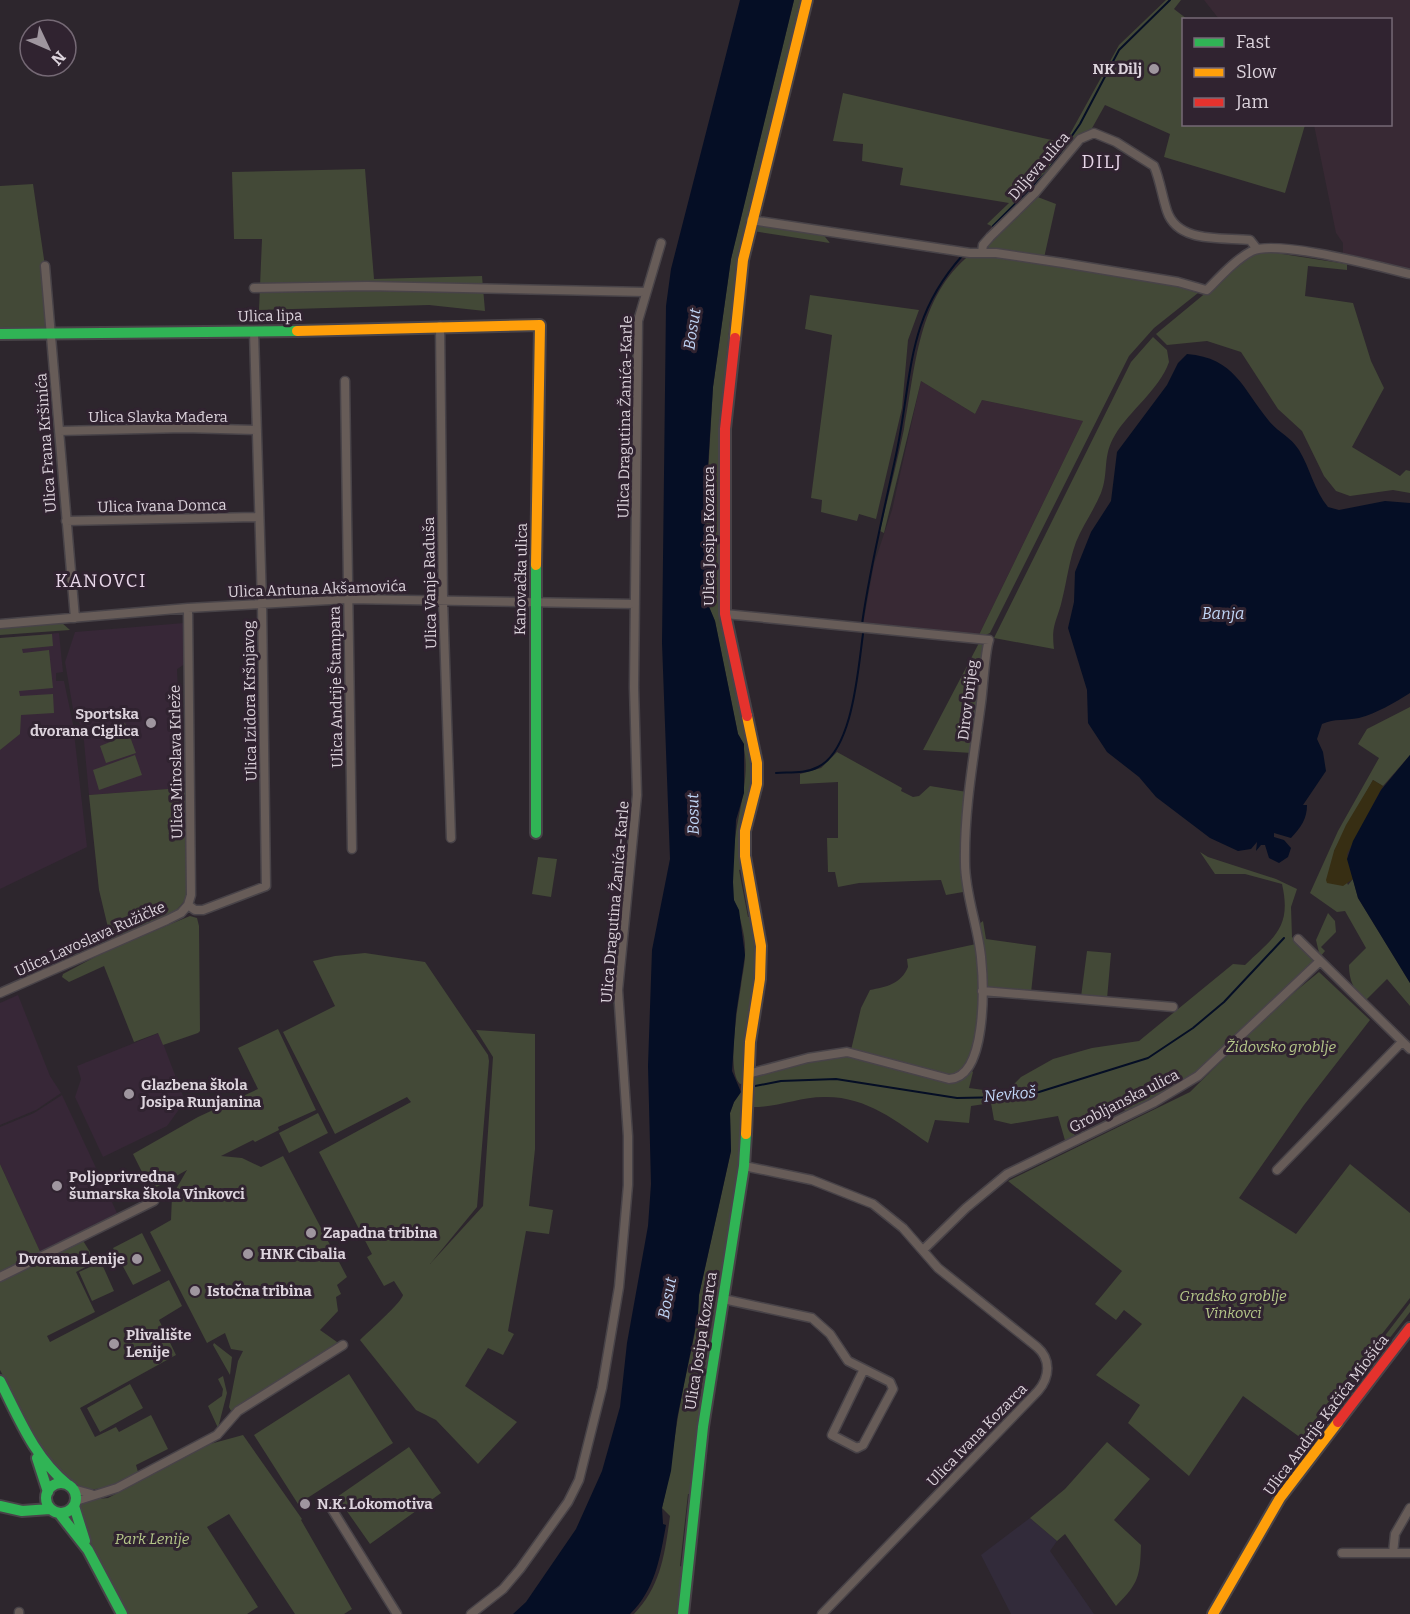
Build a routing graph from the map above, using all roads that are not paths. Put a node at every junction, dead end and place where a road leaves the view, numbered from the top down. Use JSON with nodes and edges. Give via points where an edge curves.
{"nodes":[{"id":1,"x":807,"y":0,"type":"edge"},
{"id":2,"x":751,"y":220,"type":"junction"},
{"id":3,"x":661,"y":243,"type":"dead end"},
{"id":4,"x":1257,"y":249,"type":"junction"},
{"id":5,"x":982,"y":252,"type":"junction"},
{"id":6,"x":45,"y":266,"type":"dead end"},
{"id":7,"x":1410,"y":274,"type":"edge"},
{"id":8,"x":254,"y":288,"type":"dead end"},
{"id":9,"x":645,"y":292,"type":"junction"},
{"id":10,"x":540,"y":325,"type":"joint"},
{"id":11,"x":440,"y":326,"type":"junction"},
{"id":12,"x":254,"y":332,"type":"junction"},
{"id":13,"x":51,"y":333,"type":"junction"},
{"id":14,"x":0,"y":334,"type":"edge"},
{"id":15,"x":345,"y":381,"type":"dead end"},
{"id":16,"x":257,"y":430,"type":"junction"},
{"id":17,"x":59,"y":431,"type":"junction"},
{"id":18,"x":258,"y":517,"type":"junction"},
{"id":19,"x":66,"y":521,"type":"junction"},
{"id":20,"x":348,"y":599,"type":"junction"},
{"id":21,"x":443,"y":600,"type":"junction"},
{"id":22,"x":262,"y":604,"type":"junction"},
{"id":23,"x":636,"y":604,"type":"junction"},
{"id":24,"x":535,"y":605,"type":"junction"},
{"id":25,"x":188,"y":609,"type":"junction"},
{"id":26,"x":724,"y":614,"type":"junction"},
{"id":27,"x":75,"y":618,"type":"junction"},
{"id":28,"x":0,"y":624,"type":"edge"},
{"id":29,"x":536,"y":833,"type":"dead end"},
{"id":30,"x":451,"y":838,"type":"dead end"},
{"id":31,"x":352,"y":849,"type":"dead end"},
{"id":32,"x":192,"y":908,"type":"junction"},
{"id":33,"x":1298,"y":939,"type":"dead end"},
{"id":34,"x":1320,"y":961,"type":"junction"},
{"id":35,"x":982,"y":991,"type":"junction"},
{"id":36,"x":0,"y":993,"type":"edge"},
{"id":37,"x":1173,"y":1007,"type":"dead end"},
{"id":38,"x":1402,"y":1042,"type":"junction"},
{"id":39,"x":1410,"y":1049,"type":"edge"},
{"id":40,"x":748,"y":1077,"type":"junction"},
{"id":41,"x":744,"y":1166,"type":"junction"},
{"id":42,"x":1277,"y":1170,"type":"dead end"},
{"id":43,"x":154,"y":1201,"type":"dead end"},
{"id":44,"x":923,"y":1251,"type":"junction"},
{"id":45,"x":0,"y":1277,"type":"edge"},
{"id":46,"x":723,"y":1299,"type":"junction"},
{"id":47,"x":1410,"y":1328,"type":"edge"},
{"id":48,"x":343,"y":1344,"type":"dead end"},
{"id":49,"x":864,"y":1369,"type":"junction"},
{"id":50,"x":0,"y":1381,"type":"edge"},
{"id":51,"x":32,"y":1443,"type":"junction"},
{"id":52,"x":70,"y":1486,"type":"junction"},
{"id":53,"x":47,"y":1494,"type":"junction"},
{"id":54,"x":92,"y":1494,"type":"junction"},
{"id":55,"x":75,"y":1503,"type":"junction"},
{"id":56,"x":330,"y":1506,"type":"dead end"},
{"id":57,"x":4,"y":1507,"type":"edge"},
{"id":58,"x":1410,"y":1508,"type":"edge"},
{"id":59,"x":55,"y":1511,"type":"junction"},
{"id":60,"x":88,"y":1550,"type":"junction"},
{"id":61,"x":1342,"y":1553,"type":"dead end"},
{"id":62,"x":1393,"y":1553,"type":"junction"},
{"id":63,"x":1410,"y":1553,"type":"edge"},
{"id":64,"x":122,"y":1614,"type":"edge"},
{"id":65,"x":397,"y":1614,"type":"edge"},
{"id":66,"x":471,"y":1614,"type":"edge"},
{"id":67,"x":683,"y":1614,"type":"edge"},
{"id":68,"x":822,"y":1614,"type":"edge"},
{"id":69,"x":1213,"y":1614,"type":"edge"}],
"edges":[{"from":1,"to":2,"type":"street","name":"Ulica Josipa Kozarca"},
{"from":2,"to":5,"type":"street"},
{"from":2,"to":26,"type":"street","name":"Ulica Josipa Kozarca","via":[[738,298],[725,429]]},
{"from":3,"to":9,"type":"street","name":"Ulica Dragutina Žanića-Karle"},
{"from":4,"to":5,"type":"street","via":[[1206,290],[1155,278]]},
{"from":4,"to":5,"type":"street","name":"Diljeva ulica","via":[[1250,240],[1197,236],[1182,230],[1168,216],[1154,166],[1094,133],[1080,139],[1035,193],[983,245]]},
{"from":4,"to":7,"type":"street","name":"Diljeva ulica","via":[[1306,252]]},
{"from":6,"to":13,"type":"street","name":"Ulica Frana Kršinića"},
{"from":8,"to":9,"type":"street","via":[[367,286]]},
{"from":9,"to":23,"type":"street","name":"Ulica Dragutina Žanića-Karle","via":[[638,321]]},
{"from":10,"to":11,"type":"street","name":"Ulica lipa"},
{"from":10,"to":24,"type":"street","name":"Kanovačka ulica"},
{"from":11,"to":12,"type":"street","name":"Ulica lipa"},
{"from":11,"to":21,"type":"street","name":"Ulica Vanje Raduša"},
{"from":12,"to":13,"type":"street","name":"Ulica lipa"},
{"from":12,"to":16,"type":"street","name":"Ulica Izidora Kršnjavog"},
{"from":13,"to":14,"type":"street","name":"Ulica lipa"},
{"from":13,"to":17,"type":"street","name":"Ulica Frana Kršinića"},
{"from":15,"to":20,"type":"street","name":"Ulica Andrije Štampara"},
{"from":16,"to":17,"type":"street","name":"Ulica Slavka Mađera"},
{"from":16,"to":18,"type":"street","name":"Ulica Izidora Kršnjavog"},
{"from":17,"to":19,"type":"street","name":"Ulica Frana Kršinića"},
{"from":18,"to":19,"type":"street","name":"Ulica Ivana Domca"},
{"from":18,"to":22,"type":"street","name":"Ulica Izidora Kršnjavog"},
{"from":19,"to":27,"type":"street","name":"Ulica Frana Kršinića"},
{"from":20,"to":21,"type":"street","name":"Ulica Antuna Akšamovića"},
{"from":20,"to":22,"type":"street","name":"Ulica Antuna Akšamovića"},
{"from":20,"to":31,"type":"street","name":"Ulica Andrije Štampara"},
{"from":21,"to":24,"type":"street","name":"Ulica Antuna Akšamovića"},
{"from":21,"to":30,"type":"street","name":"Ulica Vanje Raduša"},
{"from":22,"to":25,"type":"street","name":"Ulica Antuna Akšamovića"},
{"from":22,"to":32,"type":"street","name":"Ulica Izidora Kršnjavog","via":[[266,886],[214,906]]},
{"from":23,"to":24,"type":"street","name":"Ulica Antuna Akšamovića"},
{"from":23,"to":66,"type":"street","name":"Ulica Dragutina Žanića-Karle","via":[[638,795],[618,990],[628,1185],[610,1344],[586,1456],[568,1502],[502,1589]]},
{"from":24,"to":29,"type":"street","name":"Kanovačka ulica"},
{"from":25,"to":27,"type":"street","name":"Ulica Antuna Akšamovića"},
{"from":25,"to":32,"type":"street","name":"Ulica Miroslava Krleže"},
{"from":26,"to":35,"type":"street","name":"Dirov brijeg","via":[[989,640],[966,822],[966,875],[978,938]]},
{"from":26,"to":40,"type":"street","name":"Ulica Josipa Kozarca","via":[[757,763],[757,784],[745,831],[745,856],[761,946]]},
{"from":27,"to":28,"type":"street","name":"Ulica Antuna Akšamovića"},
{"from":32,"to":36,"type":"street","name":"Ulica Lavoslava Ružičke"},
{"from":33,"to":34,"type":"street"},
{"from":34,"to":38,"type":"street"},
{"from":34,"to":44,"type":"street","name":"Grobljanska ulica","via":[[1182,1088],[1007,1174]]},
{"from":35,"to":37,"type":"street"},
{"from":35,"to":40,"type":"street","name":"Dirov brijeg","via":[[977,1047],[974,1061],[964,1075],[949,1079],[839,1051]]},
{"from":38,"to":39,"type":"street"},
{"from":38,"to":42,"type":"street"},
{"from":40,"to":41,"type":"street","name":"Ulica Josipa Kozarca"},
{"from":41,"to":44,"type":"street","name":"Ulica Ivana Kozarca","via":[[812,1180],[873,1204]]},
{"from":41,"to":46,"type":"street","name":"Ulica Josipa Kozarca"},
{"from":43,"to":45,"type":"street"},
{"from":44,"to":68,"type":"street","name":"Ulica Ivana Kozarca","via":[[1041,1351],[1048,1371],[1038,1391]]},
{"from":46,"to":49,"type":"street","via":[[812,1318],[825,1328],[848,1361]]},
{"from":46,"to":67,"type":"street","name":"Ulica Josipa Kozarca","via":[[690,1528]]},
{"from":47,"to":69,"type":"street","name":"Ulica Andrije Kačića Miošića","via":[[1280,1498]]},
{"from":48,"to":54,"type":"street","via":[[238,1411],[217,1435],[117,1488]]},
{"from":49,"to":49,"type":"street","via":[[890,1382],[893,1389],[863,1445],[856,1448],[832,1435]]},
{"from":50,"to":51,"type":"street"},
{"from":51,"to":52,"type":"street","via":[[52,1473]]},
{"from":51,"to":53,"type":"street"},
{"from":52,"to":53,"type":"street","via":[[53,1485]]},
{"from":52,"to":54,"type":"street"},
{"from":52,"to":55,"type":"street"},
{"from":53,"to":57,"type":"street"},
{"from":53,"to":59,"type":"street"},
{"from":54,"to":55,"type":"street"},
{"from":55,"to":59,"type":"street","via":[[68,1512]]},
{"from":55,"to":60,"type":"street"},
{"from":56,"to":65,"type":"street"},
{"from":57,"to":59,"type":"street"},
{"from":58,"to":62,"type":"street","via":[[1399,1524]]},
{"from":59,"to":60,"type":"street"},
{"from":60,"to":64,"type":"street"},
{"from":61,"to":62,"type":"street"},
{"from":62,"to":63,"type":"street"}]}
